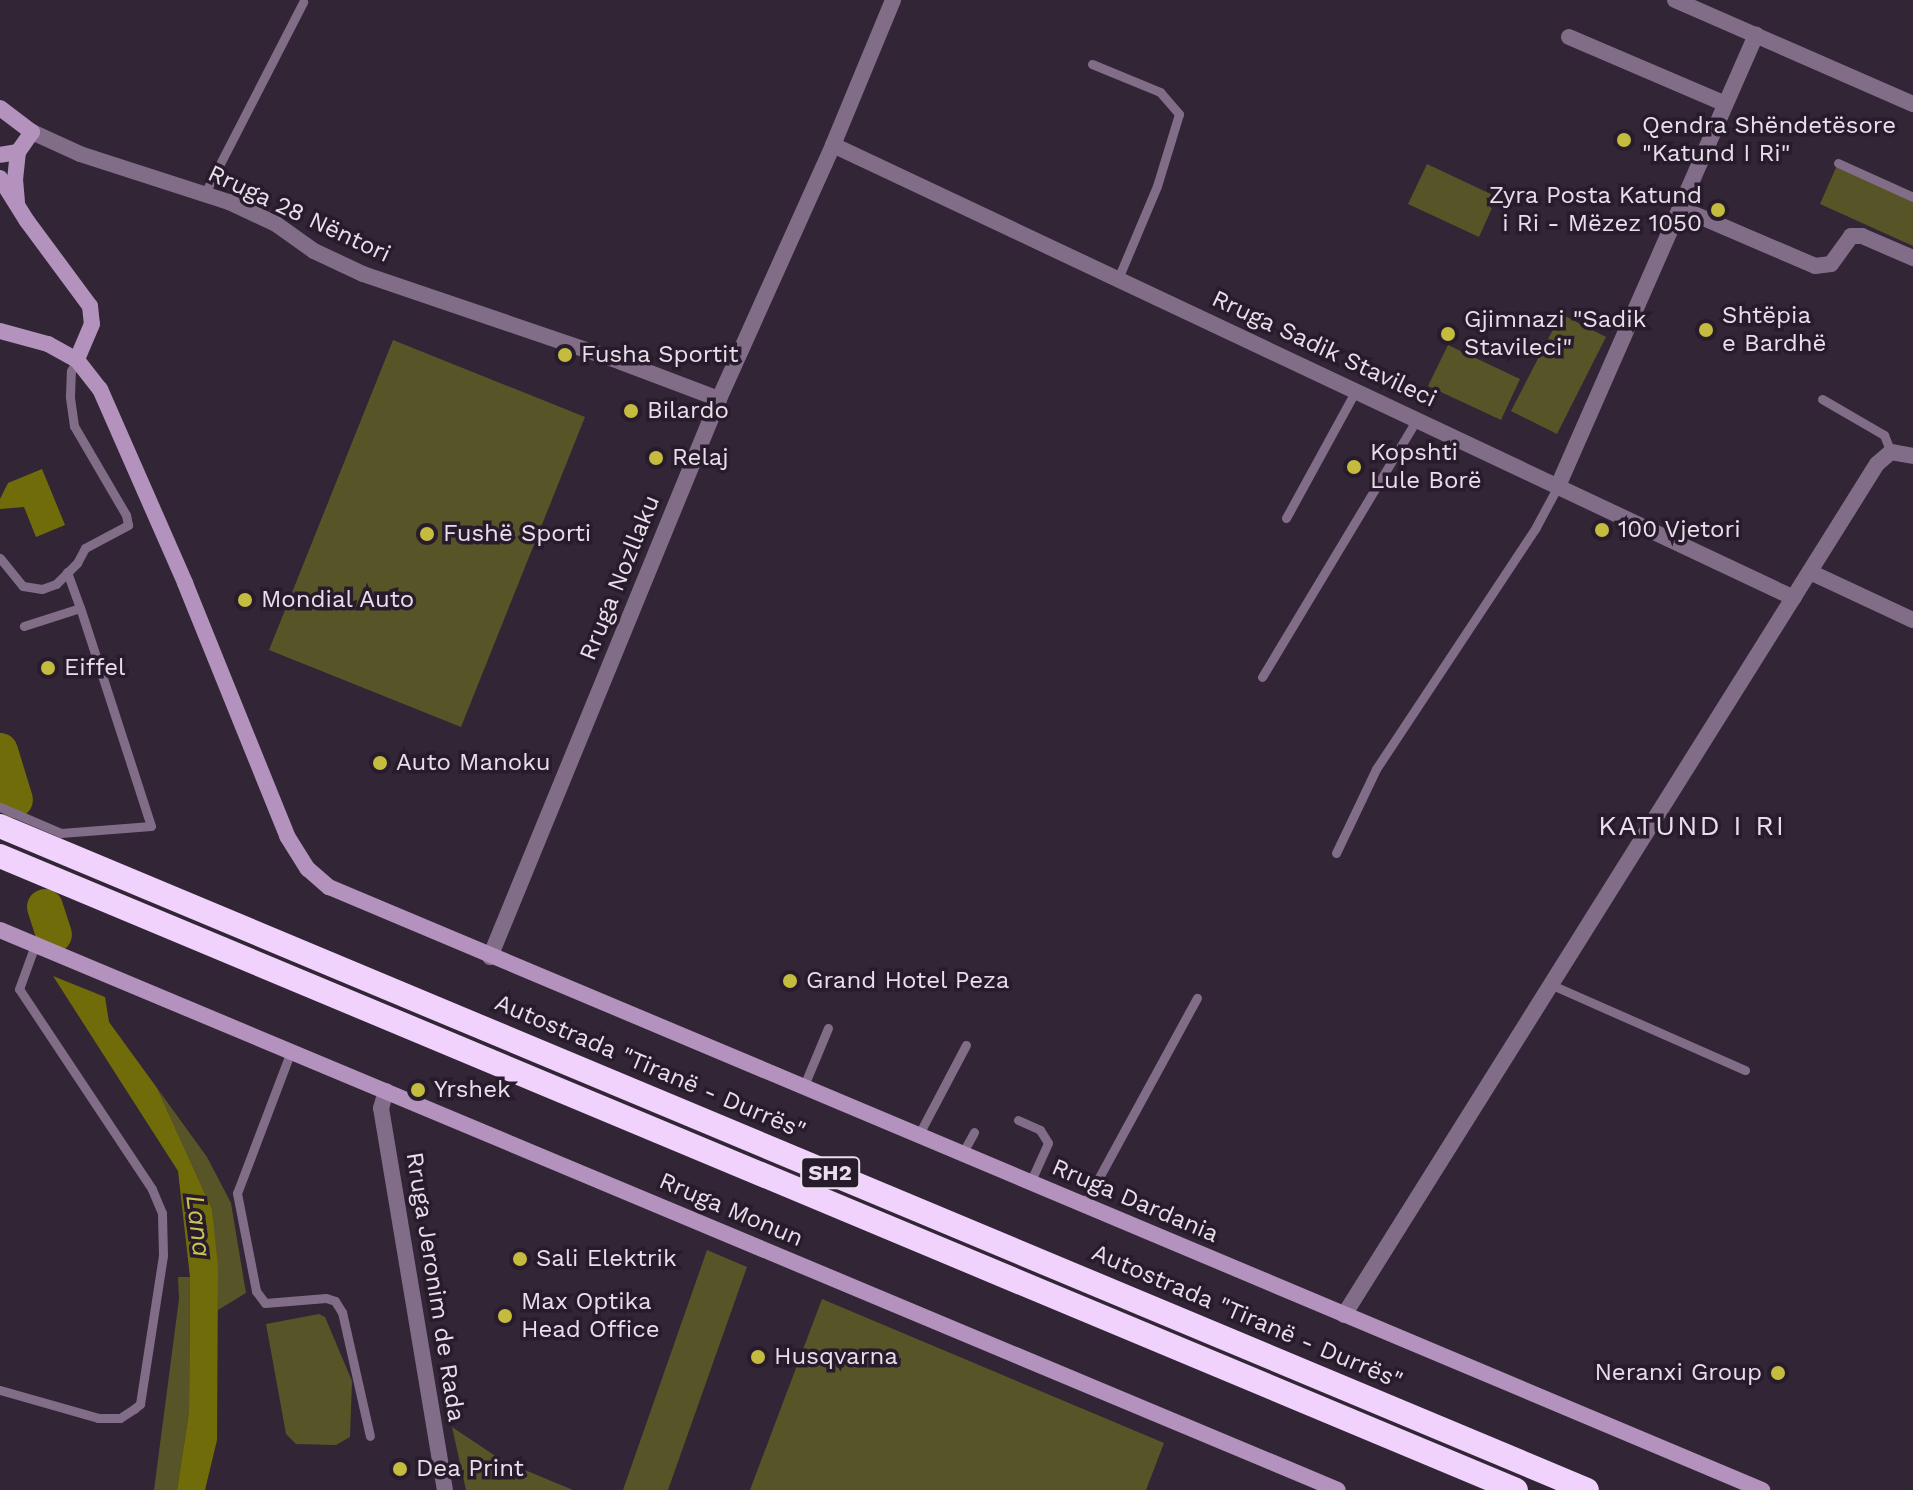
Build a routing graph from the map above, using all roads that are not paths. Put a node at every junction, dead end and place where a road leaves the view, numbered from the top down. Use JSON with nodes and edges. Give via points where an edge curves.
{"nodes":[{"id":1,"x":893,"y":0,"type":"edge"},
{"id":2,"x":1675,"y":0,"type":"edge"},
{"id":3,"x":303,"y":2,"type":"dead end"},
{"id":4,"x":1756,"y":35,"type":"junction"},
{"id":5,"x":1569,"y":37,"type":"dead end"},
{"id":6,"x":1092,"y":64,"type":"dead end"},
{"id":7,"x":1725,"y":104,"type":"junction"},
{"id":8,"x":1913,"y":104,"type":"edge"},
{"id":9,"x":0,"y":108,"type":"edge"},
{"id":10,"x":32,"y":132,"type":"junction"},
{"id":11,"x":833,"y":145,"type":"junction"},
{"id":12,"x":18,"y":152,"type":"junction"},
{"id":13,"x":0,"y":155,"type":"edge"},
{"id":14,"x":1838,"y":163,"type":"dead end"},
{"id":15,"x":0,"y":178,"type":"edge"},
{"id":16,"x":205,"y":193,"type":"junction"},
{"id":17,"x":1913,"y":197,"type":"edge"},
{"id":18,"x":1680,"y":208,"type":"junction"},
{"id":19,"x":20,"y":211,"type":"junction"},
{"id":20,"x":1913,"y":258,"type":"edge"},
{"id":21,"x":1118,"y":279,"type":"junction"},
{"id":22,"x":0,"y":331,"type":"edge"},
{"id":23,"x":77,"y":360,"type":"junction"},
{"id":24,"x":1356,"y":390,"type":"junction"},
{"id":25,"x":719,"y":399,"type":"junction"},
{"id":26,"x":1822,"y":399,"type":"dead end"},
{"id":27,"x":1417,"y":419,"type":"junction"},
{"id":28,"x":1891,"y":452,"type":"junction"},
{"id":29,"x":1913,"y":456,"type":"edge"},
{"id":30,"x":1913,"y":468,"type":"edge"},
{"id":31,"x":1558,"y":486,"type":"junction"},
{"id":32,"x":1286,"y":518,"type":"dead end"},
{"id":33,"x":0,"y":558,"type":"edge"},
{"id":34,"x":67,"y":572,"type":"junction"},
{"id":35,"x":1810,"y":572,"type":"junction"},
{"id":36,"x":1794,"y":598,"type":"junction"},
{"id":37,"x":80,"y":608,"type":"junction"},
{"id":38,"x":1913,"y":620,"type":"edge"},
{"id":39,"x":24,"y":626,"type":"dead end"},
{"id":40,"x":1262,"y":677,"type":"dead end"},
{"id":41,"x":0,"y":807,"type":"edge"},
{"id":42,"x":0,"y":826,"type":"edge"},
{"id":43,"x":1336,"y":853,"type":"dead end"},
{"id":44,"x":0,"y":856,"type":"edge"},
{"id":45,"x":0,"y":930,"type":"edge"},
{"id":46,"x":35,"y":945,"type":"junction"},
{"id":47,"x":490,"y":957,"type":"junction"},
{"id":48,"x":1552,"y":985,"type":"junction"},
{"id":49,"x":1197,"y":998,"type":"dead end"},
{"id":50,"x":828,"y":1028,"type":"dead end"},
{"id":51,"x":966,"y":1045,"type":"dead end"},
{"id":52,"x":291,"y":1051,"type":"junction"},
{"id":53,"x":1745,"y":1070,"type":"dead end"},
{"id":54,"x":803,"y":1088,"type":"junction"},
{"id":55,"x":386,"y":1091,"type":"junction"},
{"id":56,"x":1018,"y":1120,"type":"dead end"},
{"id":57,"x":974,"y":1132,"type":"dead end"},
{"id":58,"x":918,"y":1136,"type":"junction"},
{"id":59,"x":962,"y":1154,"type":"junction"},
{"id":60,"x":1030,"y":1183,"type":"junction"},
{"id":61,"x":1084,"y":1205,"type":"junction"},
{"id":62,"x":1344,"y":1315,"type":"junction"},
{"id":63,"x":0,"y":1390,"type":"edge"},
{"id":64,"x":370,"y":1436,"type":"dead end"},
{"id":65,"x":445,"y":1490,"type":"edge"},
{"id":66,"x":1338,"y":1490,"type":"edge"},
{"id":67,"x":1516,"y":1490,"type":"edge"},
{"id":68,"x":1587,"y":1490,"type":"edge"},
{"id":69,"x":1762,"y":1490,"type":"edge"}],
"edges":[{"from":1,"to":11,"type":"street","name":"Rruga Nozllaku"},
{"from":2,"to":4,"type":"street"},
{"from":3,"to":16,"type":"lane"},
{"from":4,"to":7,"type":"street"},
{"from":4,"to":8,"type":"street"},
{"from":5,"to":7,"type":"street"},
{"from":6,"to":21,"type":"lane","via":[[1160,92],[1179,114],[1157,186]]},
{"from":7,"to":18,"type":"street"},
{"from":9,"to":10,"type":"main road","name":"Rruga 28 Nëntori"},
{"from":10,"to":12,"type":"main road"},
{"from":10,"to":16,"type":"street","name":"Rruga 28 Nëntori","via":[[80,154]]},
{"from":11,"to":21,"type":"street","name":"Rruga Sadik Stavileci"},
{"from":11,"to":25,"type":"street","name":"Rruga Nozllaku"},
{"from":12,"to":13,"type":"main road"},
{"from":12,"to":19,"type":"main road"},
{"from":14,"to":17,"type":"lane"},
{"from":15,"to":19,"type":"main road"},
{"from":16,"to":25,"type":"street","name":"Rruga 28 Nëntori","via":[[276,224],[314,251],[363,274]]},
{"from":18,"to":20,"type":"street","via":[[1815,266],[1831,264],[1851,236]]},
{"from":18,"to":31,"type":"street"},
{"from":19,"to":23,"type":"main road","via":[[90,306],[92,324]]},
{"from":21,"to":24,"type":"street","name":"Rruga Sadik Stavileci"},
{"from":22,"to":23,"type":"main road","via":[[48,344]]},
{"from":23,"to":34,"type":"lane","via":[[70,384],[74,426],[128,525],[85,548]]},
{"from":23,"to":47,"type":"main road","name":"Rruga Dardania","via":[[100,389],[130,453],[298,857],[339,894]]},
{"from":24,"to":27,"type":"street","name":"Rruga Sadik Stavileci"},
{"from":24,"to":32,"type":"lane"},
{"from":25,"to":47,"type":"street","name":"Rruga Nozllaku"},
{"from":26,"to":28,"type":"lane","via":[[1884,435]]},
{"from":27,"to":31,"type":"street","name":"Rruga Sadik Stavileci"},
{"from":27,"to":40,"type":"lane"},
{"from":28,"to":29,"type":"street"},
{"from":28,"to":30,"type":"street"},
{"from":28,"to":35,"type":"street","via":[[1877,464]]},
{"from":31,"to":36,"type":"street","name":"Rruga Sadik Stavileci"},
{"from":31,"to":43,"type":"lane","via":[[1376,769]]},
{"from":33,"to":34,"type":"lane","via":[[23,586],[42,589]]},
{"from":34,"to":37,"type":"lane"},
{"from":35,"to":36,"type":"street"},
{"from":35,"to":38,"type":"street"},
{"from":36,"to":48,"type":"street"},
{"from":37,"to":39,"type":"lane"},
{"from":37,"to":41,"type":"lane","via":[[151,826],[61,833]]},
{"from":42,"to":68,"type":"highway","name":"Autostrada \"Tiranë - Durrës\"","number":"SH2"},
{"from":44,"to":67,"type":"highway","number":"SH2"},
{"from":45,"to":46,"type":"main road","name":"Rruga Monun"},
{"from":46,"to":52,"type":"main road","name":"Rruga Monun"},
{"from":46,"to":63,"type":"lane","via":[[19,989],[152,1189],[162,1213],[163,1255],[140,1404],[134,1409],[120,1418],[98,1418]]},
{"from":47,"to":54,"type":"main road","name":"Rruga Dardania"},
{"from":48,"to":53,"type":"lane"},
{"from":48,"to":62,"type":"street"},
{"from":49,"to":61,"type":"lane"},
{"from":50,"to":54,"type":"lane"},
{"from":51,"to":58,"type":"lane"},
{"from":52,"to":55,"type":"main road","name":"Rruga Monun"},
{"from":52,"to":64,"type":"lane","via":[[237,1193],[256,1291],[265,1303],[335,1301],[342,1312]]},
{"from":54,"to":58,"type":"main road","name":"Rruga Dardania"},
{"from":55,"to":65,"type":"street","name":"Rruga Jeronim de Rada","via":[[381,1108]]},
{"from":55,"to":66,"type":"main road","name":"Rruga Monun"},
{"from":56,"to":60,"type":"lane","via":[[1040,1130],[1048,1143]]},
{"from":57,"to":59,"type":"lane"},
{"from":58,"to":59,"type":"main road","name":"Rruga Dardania"},
{"from":59,"to":60,"type":"main road","name":"Rruga Dardania"},
{"from":60,"to":61,"type":"main road","name":"Rruga Dardania"},
{"from":61,"to":62,"type":"main road","name":"Rruga Dardania"},
{"from":62,"to":69,"type":"main road","name":"Rruga Dardania"}]}
